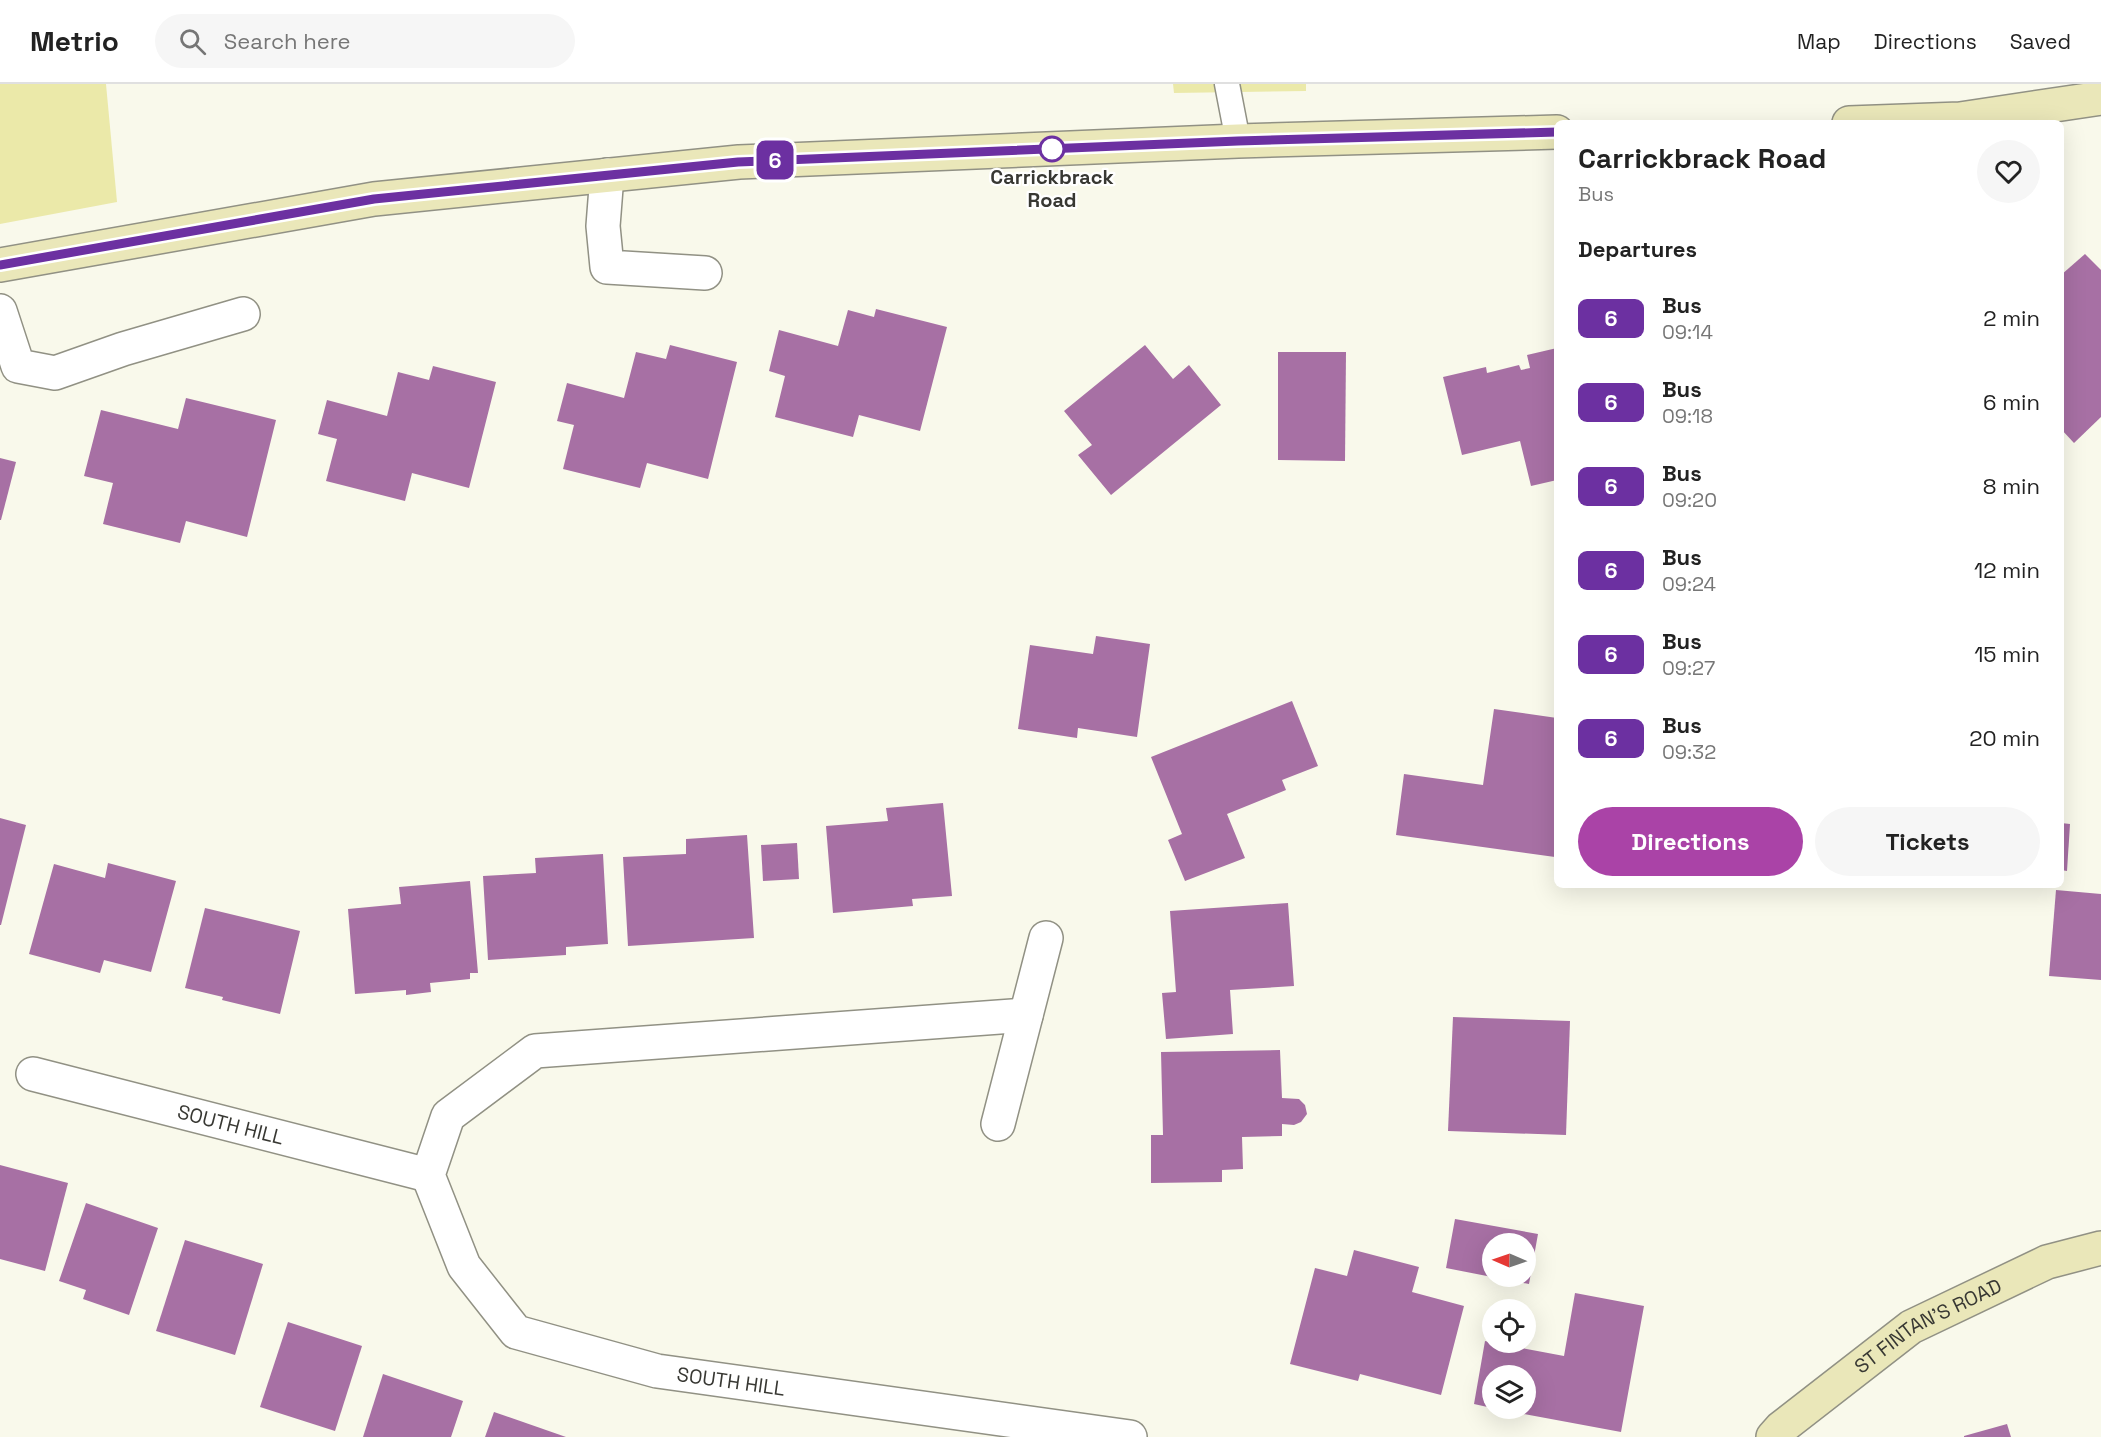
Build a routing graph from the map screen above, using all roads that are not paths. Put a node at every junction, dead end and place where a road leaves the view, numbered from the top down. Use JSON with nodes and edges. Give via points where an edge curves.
{"nodes":[{"id":1,"x":1227,"y":84,"type":"edge"},
{"id":2,"x":2101,"y":98,"type":"edge"},
{"id":3,"x":1932,"y":120,"type":"edge"},
{"id":4,"x":1554,"y":132,"type":"edge"},
{"id":5,"x":1238,"y":141,"type":"junction"},
{"id":6,"x":607,"y":175,"type":"junction"},
{"id":7,"x":0,"y":265,"type":"edge"},
{"id":8,"x":705,"y":273,"type":"dead end"},
{"id":9,"x":0,"y":311,"type":"edge"},
{"id":10,"x":243,"y":314,"type":"dead end"},
{"id":11,"x":1046,"y":938,"type":"dead end"},
{"id":12,"x":1026,"y":1015,"type":"junction"},
{"id":13,"x":33,"y":1074,"type":"dead end"},
{"id":14,"x":998,"y":1124,"type":"dead end"},
{"id":15,"x":428,"y":1175,"type":"junction"},
{"id":16,"x":2101,"y":1248,"type":"edge"},
{"id":17,"x":1130,"y":1437,"type":"edge"},
{"id":18,"x":1773,"y":1437,"type":"edge"}],
"edges":[{"from":1,"to":5,"type":"lane"},
{"from":2,"to":3,"type":"main road"},
{"from":4,"to":5,"type":"main road"},
{"from":5,"to":6,"type":"main road","via":[[738,162]]},
{"from":6,"to":7,"type":"main road","via":[[374,199]]},
{"from":6,"to":8,"type":"street","via":[[603,226],[607,267]]},
{"from":9,"to":10,"type":"street","via":[[18,366],[56,373]]},
{"from":11,"to":12,"type":"street"},
{"from":12,"to":14,"type":"street"},
{"from":12,"to":15,"type":"street","via":[[535,1051],[448,1116]]},
{"from":13,"to":15,"type":"street","name":"SOUTH HILL"},
{"from":15,"to":17,"type":"street","name":"SOUTH HILL","via":[[464,1266],[516,1332],[657,1371]]},
{"from":16,"to":18,"type":"main road","name":"ST FINTAN'S ROAD","via":[[2047,1262],[1911,1327]]}]}
